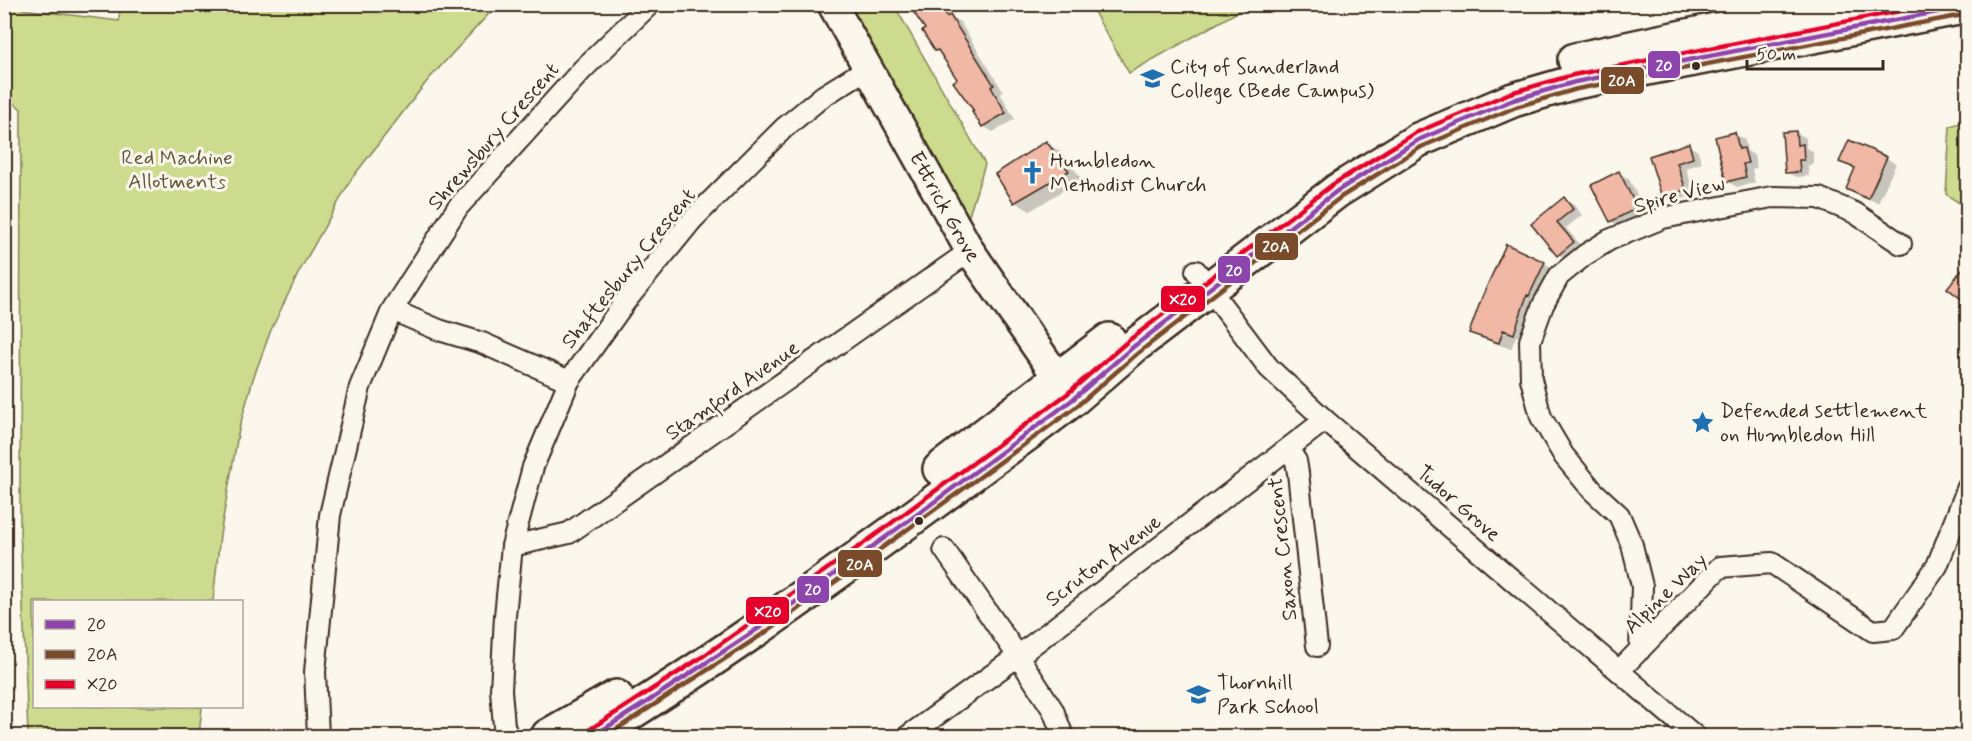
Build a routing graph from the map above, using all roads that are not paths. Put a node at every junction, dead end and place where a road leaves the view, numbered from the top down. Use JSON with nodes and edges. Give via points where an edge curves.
{"nodes":[{"id":1,"x":650,"y":4,"type":"edge"},
{"id":2,"x":832,"y":4,"type":"edge"},
{"id":3,"x":1838,"y":4,"type":"edge"},
{"id":4,"x":1968,"y":6,"type":"edge"},
{"id":5,"x":868,"y":68,"type":"junction"},
{"id":6,"x":1901,"y":244,"type":"dead end"},
{"id":7,"x":970,"y":251,"type":"junction"},
{"id":8,"x":1203,"y":280,"type":"junction"},
{"id":9,"x":392,"y":309,"type":"junction"},
{"id":10,"x":569,"y":381,"type":"junction"},
{"id":11,"x":1066,"y":390,"type":"junction"},
{"id":12,"x":1325,"y":420,"type":"junction"},
{"id":13,"x":1288,"y":449,"type":"junction"},
{"id":14,"x":1968,"y":487,"type":"edge"},
{"id":15,"x":513,"y":546,"type":"junction"},
{"id":16,"x":944,"y":549,"type":"dead end"},
{"id":17,"x":1317,"y":646,"type":"dead end"},
{"id":18,"x":1640,"y":650,"type":"junction"},
{"id":19,"x":1018,"y":656,"type":"junction"},
{"id":20,"x":1619,"y":671,"type":"junction"},
{"id":21,"x":318,"y":736,"type":"edge"},
{"id":22,"x":508,"y":736,"type":"edge"},
{"id":23,"x":548,"y":736,"type":"edge"},
{"id":24,"x":592,"y":736,"type":"edge"},
{"id":25,"x":908,"y":736,"type":"edge"},
{"id":26,"x":1063,"y":736,"type":"edge"},
{"id":27,"x":1695,"y":736,"type":"edge"}],
"edges":[{"from":1,"to":9,"type":"street","name":"Shrewsbury Crescent","via":[[583,69],[458,207]]},
{"from":2,"to":5,"type":"street","name":"Ettrick Grove"},
{"from":3,"to":8,"type":"highway","via":[[1571,61],[1500,83],[1422,114],[1336,165]]},
{"from":4,"to":8,"type":"highway","via":[[1575,82],[1513,100],[1418,140]]},
{"from":5,"to":7,"type":"street","name":"Ettrick Grove"},
{"from":5,"to":10,"type":"street","name":"Shaftesbury Crescent","via":[[823,96],[784,128],[693,219]]},
{"from":6,"to":18,"type":"street","name":"Spire View","via":[[1855,213],[1819,198],[1772,197],[1663,219],[1609,240],[1559,276],[1530,341],[1532,379],[1541,417],[1564,456],[1619,515],[1632,545],[1642,586]]},
{"from":7,"to":11,"type":"street","name":"Ettrick Grove"},
{"from":7,"to":15,"type":"street","name":"Stamford Avenue","via":[[569,533]]},
{"from":8,"to":11,"type":"highway","via":[[1133,347]]},
{"from":8,"to":12,"type":"street","name":"Tudor Grove","via":[[1269,368]]},
{"from":9,"to":10,"type":"street"},
{"from":9,"to":21,"type":"street","name":"Shrewsbury Crescent","via":[[360,387],[330,515],[315,672]]},
{"from":10,"to":15,"type":"street","name":"Shaftesbury Crescent","via":[[533,467]]},
{"from":11,"to":23,"type":"highway","via":[[897,502],[650,676]]},
{"from":11,"to":24,"type":"highway","via":[[759,628],[660,696]]},
{"from":12,"to":13,"type":"street","name":"Scruton Avenue"},
{"from":12,"to":20,"type":"street","name":"Tudor Grove"},
{"from":13,"to":17,"type":"street","name":"Saxon Crescent","via":[[1298,473]]},
{"from":13,"to":19,"type":"street","name":"Scruton Avenue"},
{"from":14,"to":18,"type":"street","name":"Alpine Way","via":[[1937,566],[1893,629],[1873,631],[1772,563],[1720,567]]},
{"from":15,"to":22,"type":"street","name":"Shaftesbury Crescent","via":[[501,690]]},
{"from":16,"to":19,"type":"street"},
{"from":18,"to":20,"type":"street","name":"Alpine Way"},
{"from":19,"to":25,"type":"street","name":"Scruton Avenue"},
{"from":19,"to":26,"type":"street","via":[[1053,710]]},
{"from":20,"to":27,"type":"street","name":"Tudor Grove"}]}
